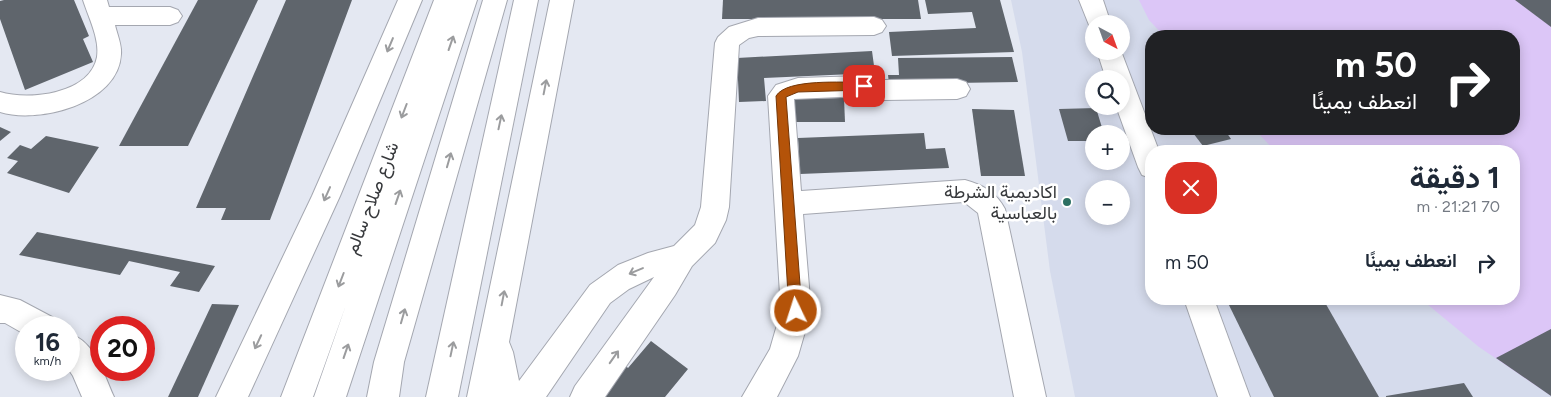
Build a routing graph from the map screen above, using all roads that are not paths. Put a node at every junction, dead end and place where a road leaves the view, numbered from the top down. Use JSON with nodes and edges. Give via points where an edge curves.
{"nodes":[{"id":1,"x":410,"y":0,"type":"edge"},
{"id":2,"x":446,"y":0,"type":"edge"},
{"id":3,"x":466,"y":0,"type":"edge"},
{"id":4,"x":495,"y":0,"type":"edge"},
{"id":5,"x":526,"y":0,"type":"edge"},
{"id":6,"x":562,"y":0,"type":"edge"},
{"id":7,"x":1091,"y":0,"type":"edge"},
{"id":8,"x":97,"y":8,"type":"edge"},
{"id":9,"x":1096,"y":15,"type":"edge"},
{"id":10,"x":170,"y":16,"type":"dead end"},
{"id":11,"x":874,"y":26,"type":"dead end"},
{"id":12,"x":957,"y":89,"type":"dead end"},
{"id":13,"x":0,"y":102,"type":"edge"},
{"id":14,"x":1130,"y":109,"type":"edge"},
{"id":15,"x":1145,"y":150,"type":"edge"},
{"id":16,"x":788,"y":203,"type":"junction"},
{"id":17,"x":682,"y":257,"type":"junction"},
{"id":18,"x":1201,"y":305,"type":"edge"},
{"id":19,"x":0,"y":309,"type":"edge"},
{"id":20,"x":20,"y":316,"type":"edge"},
{"id":21,"x":495,"y":336,"type":"junction"},
{"id":22,"x":80,"y":360,"type":"edge"},
{"id":23,"x":98,"y":397,"type":"edge"},
{"id":24,"x":232,"y":397,"type":"edge"},
{"id":25,"x":297,"y":397,"type":"edge"},
{"id":26,"x":330,"y":397,"type":"edge"},
{"id":27,"x":383,"y":397,"type":"edge"},
{"id":28,"x":442,"y":397,"type":"edge"},
{"id":29,"x":483,"y":397,"type":"edge"},
{"id":30,"x":507,"y":397,"type":"edge"},
{"id":31,"x":527,"y":397,"type":"edge"},
{"id":32,"x":586,"y":397,"type":"edge"},
{"id":33,"x":758,"y":397,"type":"edge"},
{"id":34,"x":1030,"y":397,"type":"edge"},
{"id":35,"x":1234,"y":397,"type":"edge"}],
"edges":[{"from":1,"to":24,"type":"main road","one_way":true,"via":[[326,196]]},
{"from":2,"to":25,"type":"main road","name":"شارع صلاح سالم","one_way":true},
{"from":26,"to":3,"type":"main road","name":"شارع صلاح سالم","one_way":true},
{"from":27,"to":4,"type":"main road","one_way":true,"via":[[389,362]]},
{"from":28,"to":5,"type":"main road","one_way":true},
{"from":21,"to":6,"type":"main road","one_way":true},
{"from":7,"to":9,"type":"main road"},
{"from":8,"to":10,"type":"main road"},
{"from":8,"to":13,"type":"main road","via":[[110,55],[106,70],[94,84],[73,96],[25,108]]},
{"from":11,"to":17,"type":"main road","via":[[758,27],[734,35],[727,43],[716,207],[705,234]]},
{"from":12,"to":16,"type":"main road","via":[[884,90],[864,86],[798,88],[785,92],[780,101]]},
{"from":14,"to":15,"type":"main road"},
{"from":16,"to":33,"type":"main road","via":[[796,311],[783,357]]},
{"from":16,"to":34,"type":"main road","via":[[965,190],[985,201],[991,209]]},
{"from":17,"to":31,"type":"main road","one_way":true,"via":[[634,270],[600,294]]},
{"from":32,"to":17,"type":"main road","one_way":true},
{"from":18,"to":35,"type":"main road"},
{"from":19,"to":20,"type":"main road"},
{"from":21,"to":29,"type":"main road"},
{"from":21,"to":30,"type":"main road"},
{"from":22,"to":23,"type":"main road"}]}
